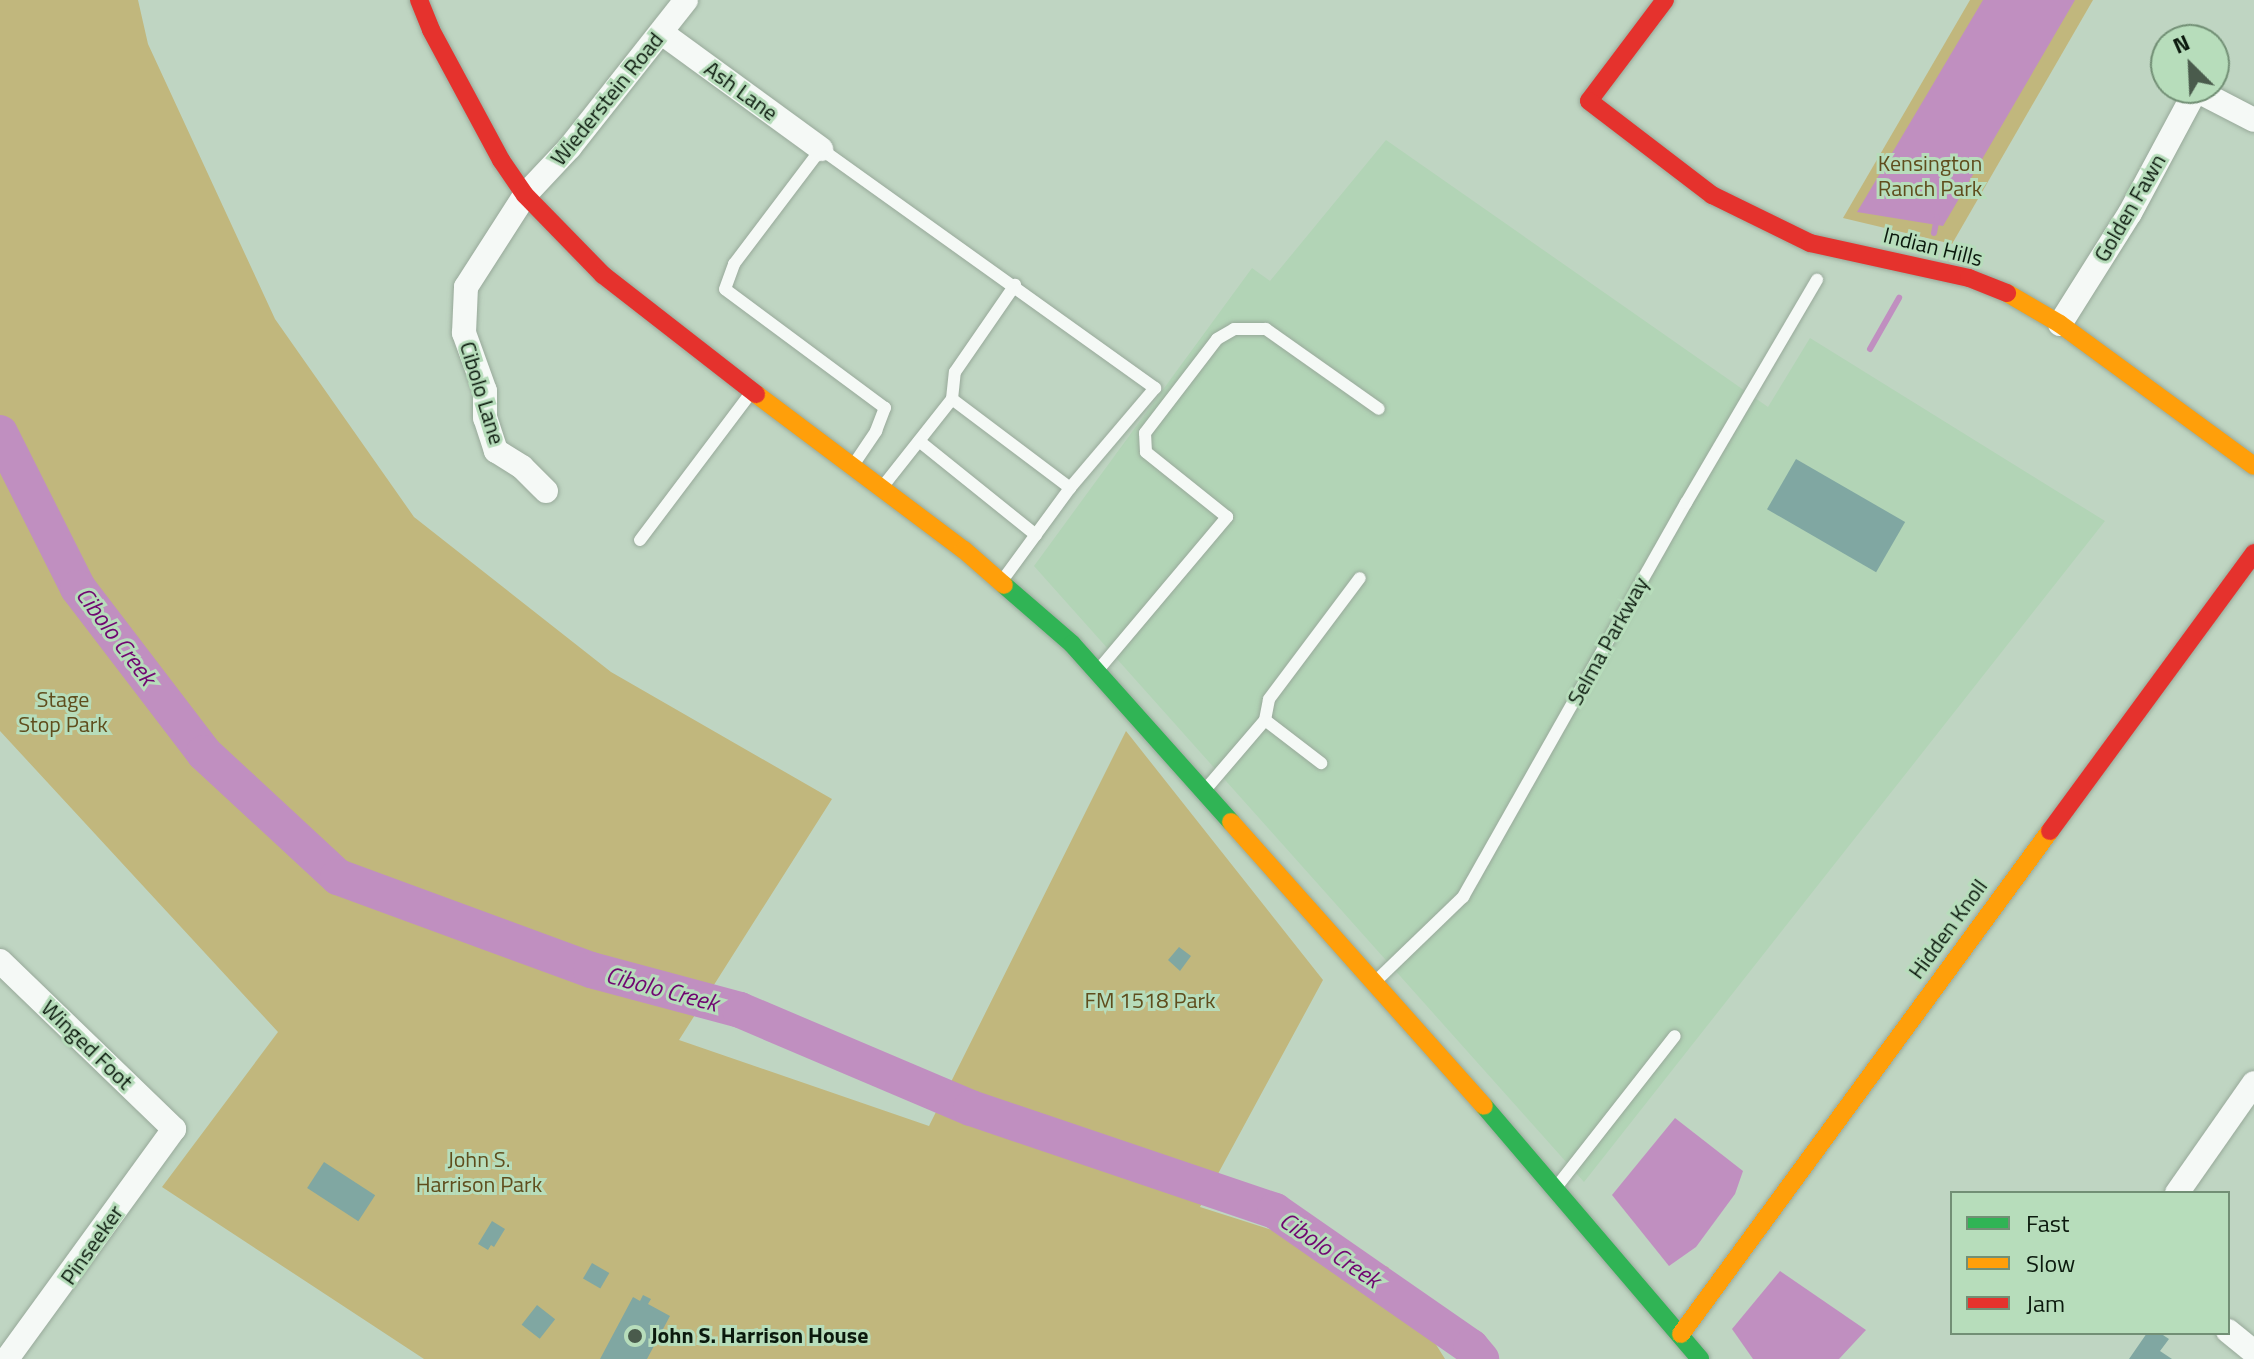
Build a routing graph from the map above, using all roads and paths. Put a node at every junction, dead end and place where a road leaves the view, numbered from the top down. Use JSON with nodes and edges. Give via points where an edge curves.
{"nodes":[{"id":1,"x":419,"y":0,"type":"edge"},
{"id":2,"x":686,"y":0,"type":"edge"},
{"id":3,"x":1665,"y":0,"type":"edge"},
{"id":4,"x":662,"y":33,"type":"junction"},
{"id":5,"x":2188,"y":104,"type":"edge"},
{"id":6,"x":2223,"y":104,"type":"edge"},
{"id":7,"x":2254,"y":120,"type":"edge"},
{"id":8,"x":821,"y":149,"type":"junction"},
{"id":9,"x":525,"y":195,"type":"junction"},
{"id":10,"x":1817,"y":280,"type":"dead end"},
{"id":11,"x":1015,"y":285,"type":"junction"},
{"id":12,"x":2060,"y":324,"type":"junction"},
{"id":13,"x":752,"y":391,"type":"junction"},
{"id":14,"x":952,"y":399,"type":"junction"},
{"id":15,"x":1379,"y":409,"type":"dead end"},
{"id":16,"x":919,"y":441,"type":"junction"},
{"id":17,"x":853,"y":466,"type":"junction"},
{"id":18,"x":2254,"y":466,"type":"edge"},
{"id":19,"x":882,"y":488,"type":"junction"},
{"id":20,"x":1070,"y":488,"type":"junction"},
{"id":21,"x":546,"y":491,"type":"dead end"},
{"id":22,"x":1036,"y":535,"type":"junction"},
{"id":23,"x":640,"y":540,"type":"dead end"},
{"id":24,"x":2254,"y":553,"type":"edge"},
{"id":25,"x":1360,"y":578,"type":"dead end"},
{"id":26,"x":1002,"y":581,"type":"junction"},
{"id":27,"x":1097,"y":671,"type":"junction"},
{"id":28,"x":1265,"y":720,"type":"junction"},
{"id":29,"x":1321,"y":763,"type":"dead end"},
{"id":30,"x":1205,"y":790,"type":"junction"},
{"id":31,"x":0,"y":961,"type":"edge"},
{"id":32,"x":1375,"y":982,"type":"junction"},
{"id":33,"x":1675,"y":1036,"type":"dead end"},
{"id":34,"x":2254,"y":1083,"type":"edge"},
{"id":35,"x":174,"y":1129,"type":"joint"},
{"id":36,"x":1556,"y":1187,"type":"junction"},
{"id":37,"x":2178,"y":1191,"type":"edge"},
{"id":38,"x":2230,"y":1333,"type":"edge"},
{"id":39,"x":1681,"y":1334,"type":"junction"},
{"id":40,"x":2254,"y":1352,"type":"edge"},
{"id":41,"x":7,"y":1359,"type":"edge"},
{"id":42,"x":1700,"y":1359,"type":"edge"}],
"edges":[{"from":1,"to":9,"type":"main road","via":[[465,98]]},
{"from":2,"to":4,"type":"street","name":"Wiederstein Road"},
{"from":3,"to":12,"type":"main road","name":"Indian Hills","via":[[1589,101],[1712,195],[1772,226],[1810,243],[1969,278]]},
{"from":4,"to":8,"type":"street","name":"Ash Lane"},
{"from":4,"to":9,"type":"street","name":"Wiederstein Road"},
{"from":5,"to":12,"type":"street","name":"Golden Fawn","via":[[2130,213]]},
{"from":6,"to":7,"type":"street"},
{"from":8,"to":11,"type":"lane"},
{"from":8,"to":17,"type":"lane","via":[[734,264],[725,289],[885,408]]},
{"from":9,"to":13,"type":"main road","via":[[603,275]]},
{"from":9,"to":21,"type":"street","name":"Cibolo Lane","via":[[466,287],[464,333],[485,391],[485,418],[496,451]]},
{"from":10,"to":32,"type":"lane","name":"Selma Parkway","via":[[1463,897]]},
{"from":11,"to":14,"type":"lane","via":[[955,372]]},
{"from":11,"to":20,"type":"lane","via":[[1155,388]]},
{"from":12,"to":18,"type":"main road","name":"Indian Hills"},
{"from":13,"to":17,"type":"main road"},
{"from":13,"to":23,"type":"lane"},
{"from":14,"to":16,"type":"lane"},
{"from":14,"to":20,"type":"lane"},
{"from":15,"to":27,"type":"lane","via":[[1266,329],[1234,329],[1217,339],[1145,433],[1146,452],[1227,517]]},
{"from":16,"to":19,"type":"lane"},
{"from":16,"to":22,"type":"lane"},
{"from":17,"to":19,"type":"main road"},
{"from":19,"to":26,"type":"main road"},
{"from":20,"to":22,"type":"lane"},
{"from":22,"to":26,"type":"lane"},
{"from":24,"to":39,"type":"main road","name":"Hidden Knoll"},
{"from":25,"to":28,"type":"lane","via":[[1269,699]]},
{"from":26,"to":27,"type":"main road"},
{"from":27,"to":30,"type":"main road"},
{"from":28,"to":29,"type":"lane"},
{"from":28,"to":30,"type":"lane"},
{"from":30,"to":32,"type":"main road"},
{"from":31,"to":35,"type":"street","name":"Winged Foot"},
{"from":32,"to":36,"type":"main road"},
{"from":33,"to":36,"type":"lane"},
{"from":34,"to":37,"type":"street"},
{"from":35,"to":41,"type":"street","name":"Pinseeker"},
{"from":36,"to":39,"type":"main road"},
{"from":38,"to":40,"type":"street"},
{"from":39,"to":42,"type":"main road"}]}
